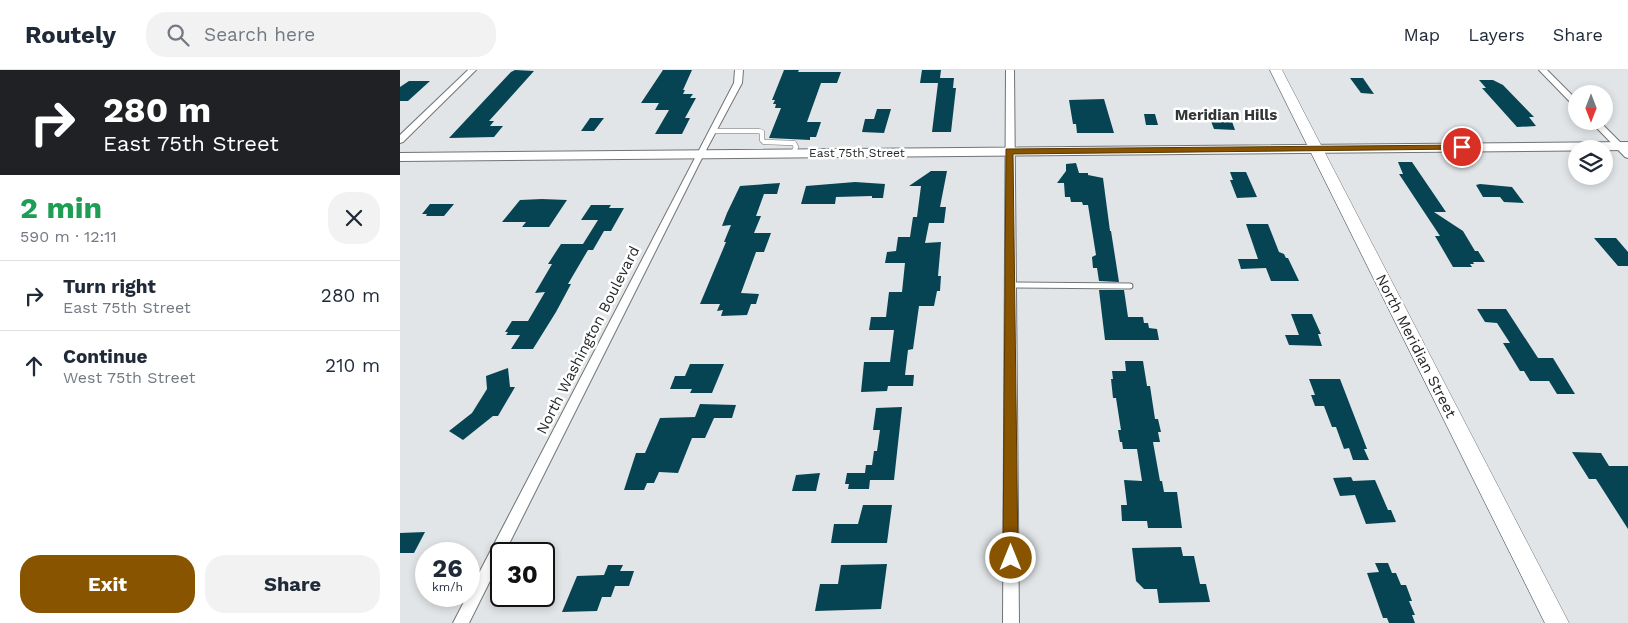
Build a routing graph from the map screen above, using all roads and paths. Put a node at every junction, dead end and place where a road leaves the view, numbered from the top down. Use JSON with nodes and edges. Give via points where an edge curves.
{"nodes":[{"id":1,"x":472,"y":70,"type":"edge"},
{"id":2,"x":739,"y":70,"type":"edge"},
{"id":3,"x":1010,"y":70,"type":"edge"},
{"id":4,"x":1276,"y":70,"type":"edge"},
{"id":5,"x":1543,"y":70,"type":"edge"},
{"id":6,"x":1568,"y":95,"type":"edge"},
{"id":7,"x":1604,"y":130,"type":"edge"},
{"id":8,"x":712,"y":131,"type":"junction"},
{"id":9,"x":400,"y":140,"type":"edge"},
{"id":10,"x":1315,"y":148,"type":"junction"},
{"id":11,"x":1625,"y":149,"type":"edge"},
{"id":12,"x":1009,"y":151,"type":"junction"},
{"id":13,"x":793,"y":153,"type":"junction"},
{"id":14,"x":700,"y":154,"type":"junction"},
{"id":15,"x":400,"y":156,"type":"edge"},
{"id":16,"x":1010,"y":285,"type":"junction"},
{"id":17,"x":1130,"y":286,"type":"dead end"},
{"id":18,"x":461,"y":623,"type":"edge"},
{"id":19,"x":1011,"y":623,"type":"edge"},
{"id":20,"x":1557,"y":623,"type":"edge"}],
"edges":[{"from":1,"to":9,"type":"street"},
{"from":2,"to":8,"type":"street","name":"North Washington Boulevard","via":[[738,83]]},
{"from":3,"to":12,"type":"street"},
{"from":4,"to":10,"type":"main road","name":"North Meridian Street"},
{"from":5,"to":6,"type":"street"},
{"from":7,"to":11,"type":"street"},
{"from":8,"to":13,"type":"lane","via":[[759,131],[764,142],[794,143]]},
{"from":8,"to":14,"type":"street","name":"North Washington Boulevard"},
{"from":10,"to":11,"type":"street","name":"East 75th Street"},
{"from":10,"to":12,"type":"street","name":"East 75th Street"},
{"from":10,"to":20,"type":"main road","name":"North Meridian Street"},
{"from":12,"to":13,"type":"street","name":"East 75th Street"},
{"from":12,"to":16,"type":"street"},
{"from":13,"to":14,"type":"street","name":"East 75th Street"},
{"from":14,"to":15,"type":"street","name":"East 75th Street"},
{"from":14,"to":18,"type":"street","name":"North Washington Boulevard"},
{"from":16,"to":17,"type":"lane"},
{"from":16,"to":19,"type":"street"}]}
